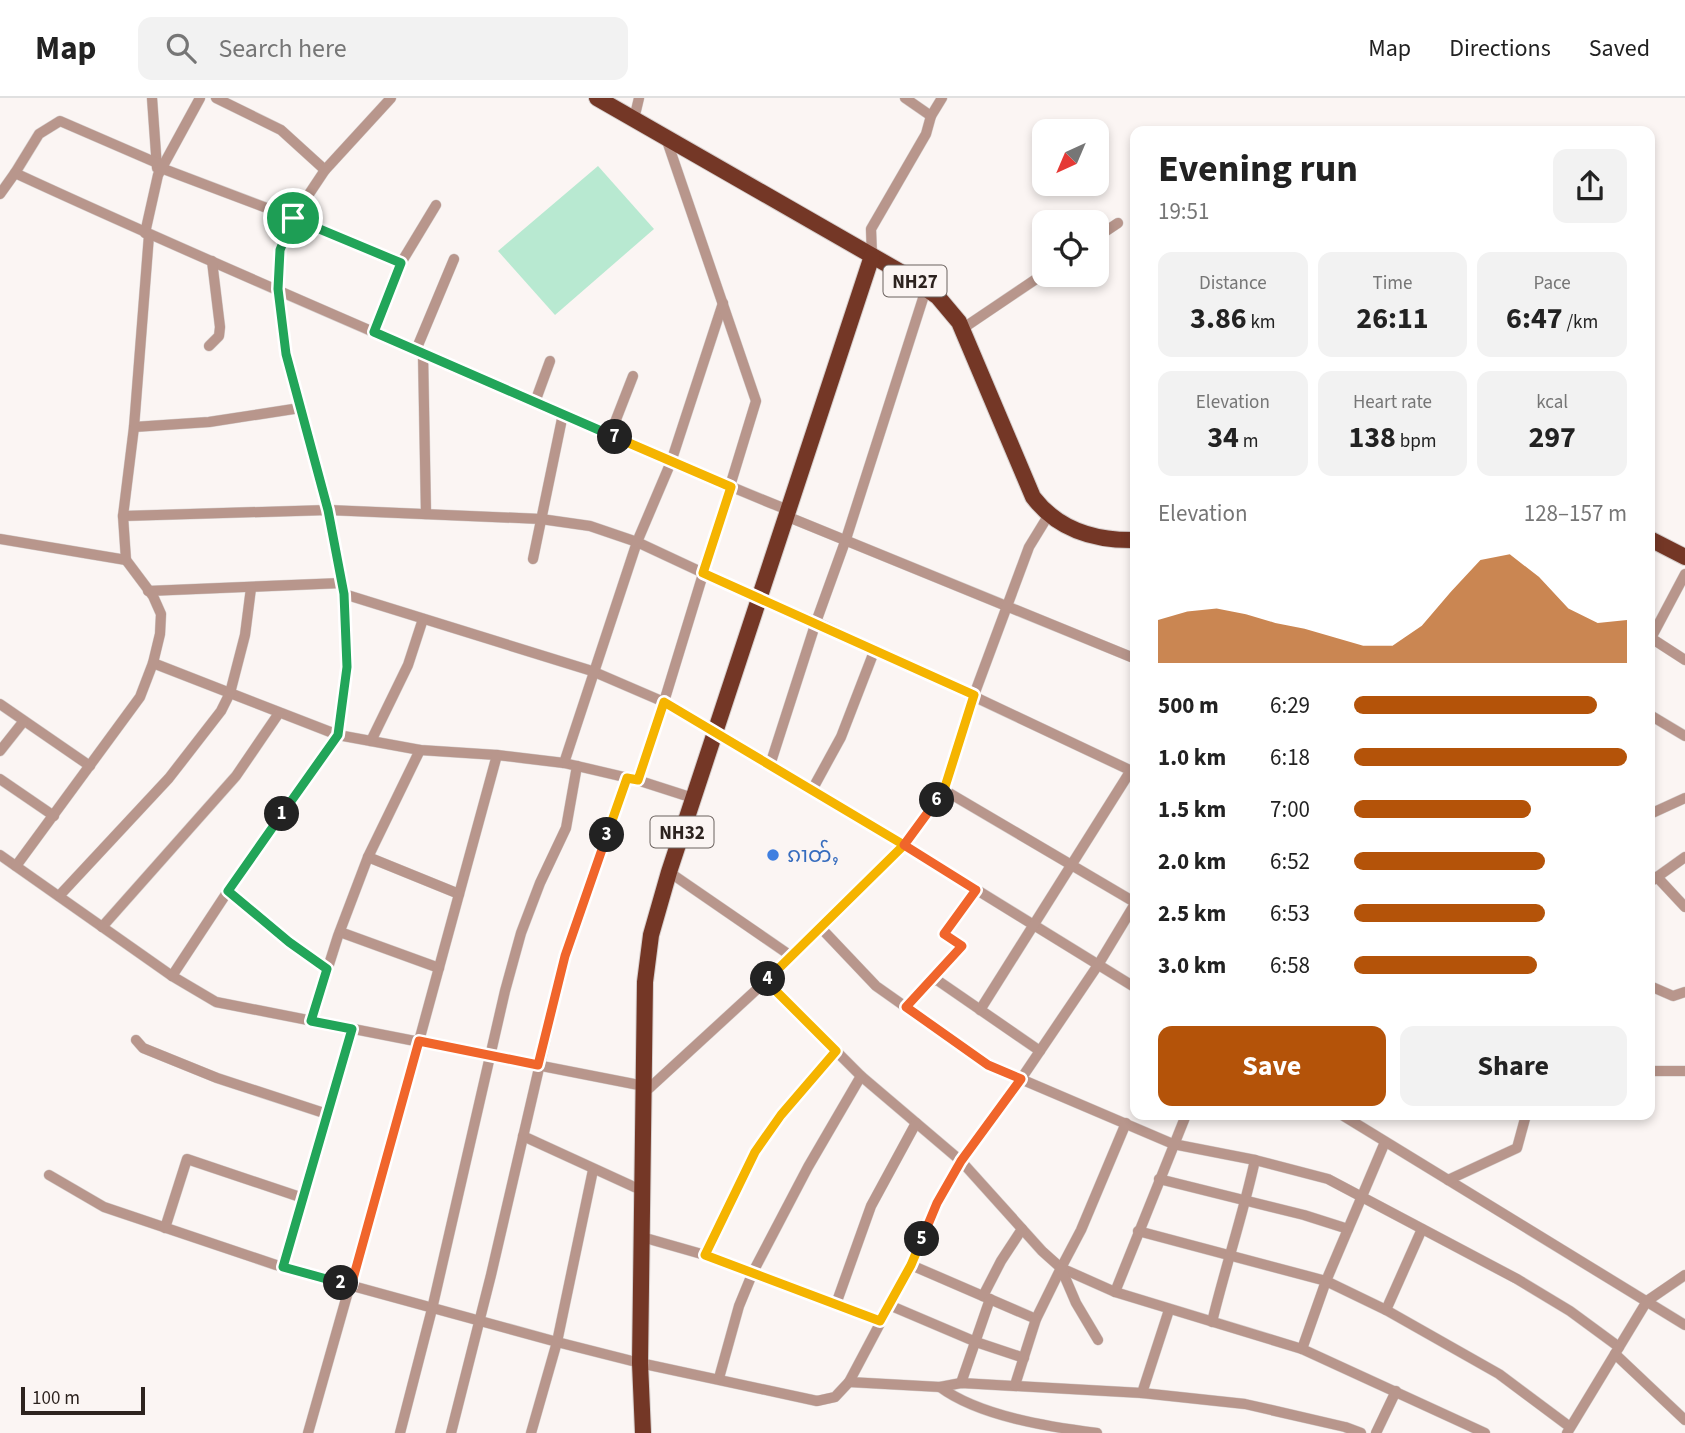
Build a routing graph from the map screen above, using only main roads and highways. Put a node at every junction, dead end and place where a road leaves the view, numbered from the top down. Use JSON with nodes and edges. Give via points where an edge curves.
{"nodes":[{"id":1,"x":597,"y":98,"type":"edge"},
{"id":2,"x":872,"y":256,"type":"junction"},
{"id":3,"x":1130,"y":540,"type":"edge"},
{"id":4,"x":1655,"y":542,"type":"edge"},
{"id":5,"x":1685,"y":557,"type":"edge"},
{"id":6,"x":643,"y":1433,"type":"edge"}],
"edges":[{"from":1,"to":2,"type":"highway","number":"NH27"},
{"from":2,"to":3,"type":"highway","number":"NH27","via":[[926,289],[950,310],[1033,497],[1048,516],[1085,534]]},
{"from":2,"to":6,"type":"highway","number":"NH32","via":[[651,935],[645,982]]},
{"from":4,"to":5,"type":"highway"}]}
